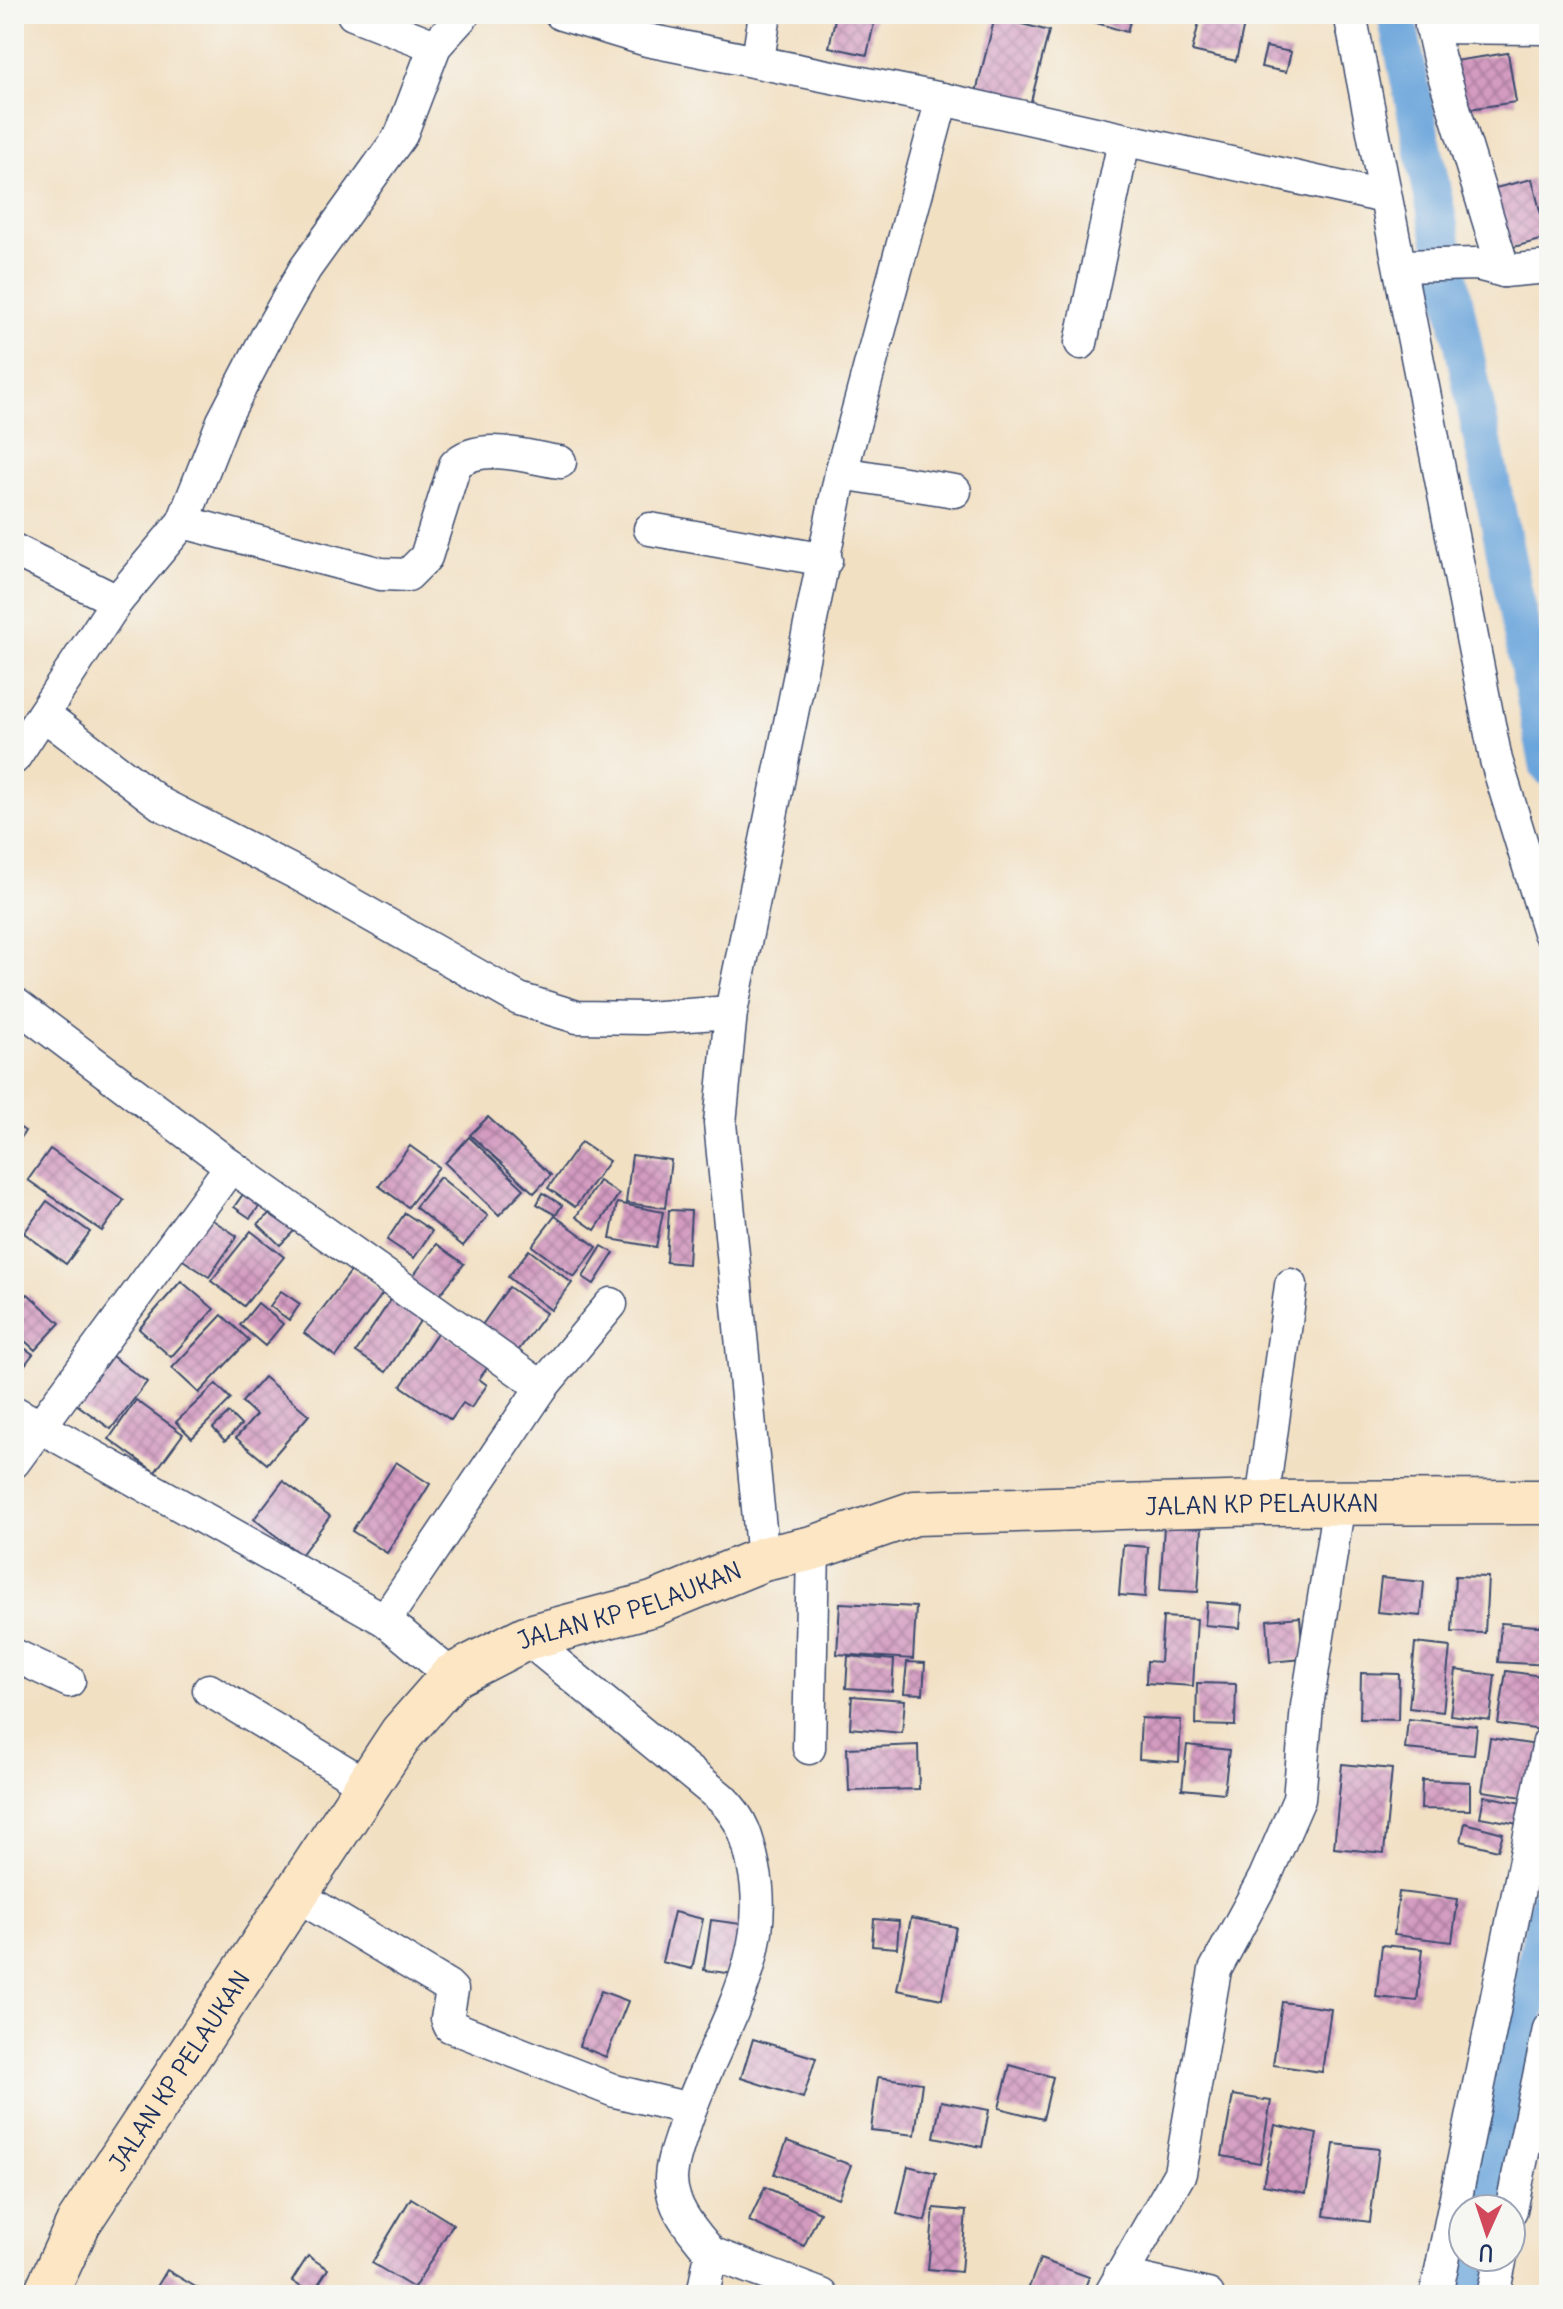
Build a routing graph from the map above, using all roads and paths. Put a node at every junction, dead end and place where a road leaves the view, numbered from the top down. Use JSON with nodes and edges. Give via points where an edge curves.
{"nodes":[{"id":1,"x":353,"y":14,"type":"edge"},
{"id":2,"x":464,"y":14,"type":"edge"},
{"id":3,"x":561,"y":14,"type":"edge"},
{"id":4,"x":765,"y":14,"type":"edge"},
{"id":5,"x":1350,"y":14,"type":"edge"},
{"id":6,"x":1430,"y":21,"type":"edge"},
{"id":7,"x":1549,"y":28,"type":"edge"},
{"id":8,"x":435,"y":46,"type":"junction"},
{"id":9,"x":758,"y":60,"type":"junction"},
{"id":10,"x":942,"y":99,"type":"junction"},
{"id":11,"x":1124,"y":141,"type":"junction"},
{"id":12,"x":1384,"y":197,"type":"junction"},
{"id":13,"x":1401,"y":266,"type":"junction"},
{"id":14,"x":1549,"y":267,"type":"edge"},
{"id":15,"x":1490,"y":268,"type":"junction"},
{"id":16,"x":1081,"y":343,"type":"dead end"},
{"id":17,"x":560,"y":462,"type":"dead end"},
{"id":18,"x":841,"y":473,"type":"junction"},
{"id":19,"x":955,"y":491,"type":"dead end"},
{"id":20,"x":183,"y":522,"type":"junction"},
{"id":21,"x":650,"y":529,"type":"dead end"},
{"id":22,"x":14,"y":550,"type":"edge"},
{"id":23,"x":826,"y":560,"type":"junction"},
{"id":24,"x":117,"y":601,"type":"junction"},
{"id":25,"x":43,"y":714,"type":"junction"},
{"id":26,"x":14,"y":758,"type":"edge"},
{"id":27,"x":1549,"y":932,"type":"edge"},
{"id":28,"x":14,"y":1003,"type":"edge"},
{"id":29,"x":731,"y":1012,"type":"junction"},
{"id":30,"x":231,"y":1166,"type":"junction"},
{"id":31,"x":1291,"y":1285,"type":"dead end"},
{"id":32,"x":611,"y":1304,"type":"dead end"},
{"id":33,"x":542,"y":1387,"type":"junction"},
{"id":34,"x":27,"y":1419,"type":"edge"},
{"id":35,"x":14,"y":1462,"type":"edge"},
{"id":36,"x":1549,"y":1502,"type":"edge"},
{"id":37,"x":1262,"y":1503,"type":"junction"},
{"id":38,"x":1339,"y":1503,"type":"junction"},
{"id":39,"x":813,"y":1548,"type":"junction"},
{"id":40,"x":763,"y":1559,"type":"junction"},
{"id":41,"x":385,"y":1620,"type":"junction"},
{"id":42,"x":526,"y":1638,"type":"junction"},
{"id":43,"x":14,"y":1655,"type":"edge"},
{"id":44,"x":452,"y":1676,"type":"junction"},
{"id":45,"x":69,"y":1681,"type":"dead end"},
{"id":46,"x":209,"y":1690,"type":"dead end"},
{"id":47,"x":1549,"y":1742,"type":"edge"},
{"id":48,"x":809,"y":1748,"type":"dead end"},
{"id":49,"x":367,"y":1785,"type":"junction"},
{"id":50,"x":295,"y":1894,"type":"junction"},
{"id":51,"x":1549,"y":2029,"type":"edge"},
{"id":52,"x":690,"y":2109,"type":"junction"},
{"id":53,"x":1515,"y":2193,"type":"edge"},
{"id":54,"x":711,"y":2253,"type":"junction"},
{"id":55,"x":1498,"y":2273,"type":"edge"},
{"id":56,"x":1115,"y":2285,"type":"edge"},
{"id":57,"x":45,"y":2295,"type":"edge"},
{"id":58,"x":703,"y":2295,"type":"edge"},
{"id":59,"x":822,"y":2295,"type":"edge"},
{"id":60,"x":1208,"y":2295,"type":"edge"},
{"id":61,"x":1436,"y":2295,"type":"edge"},
{"id":62,"x":1493,"y":2295,"type":"edge"}],
"edges":[{"from":1,"to":8,"type":"street"},
{"from":2,"to":8,"type":"street"},
{"from":3,"to":9,"type":"street","via":[[647,40]]},
{"from":4,"to":9,"type":"street"},
{"from":5,"to":12,"type":"street"},
{"from":6,"to":7,"type":"street"},
{"from":6,"to":15,"type":"street"},
{"from":8,"to":20,"type":"street","via":[[401,135],[305,269],[267,336],[223,421]]},
{"from":9,"to":10,"type":"street"},
{"from":10,"to":11,"type":"street"},
{"from":10,"to":18,"type":"street"},
{"from":11,"to":12,"type":"street"},
{"from":11,"to":16,"type":"street"},
{"from":12,"to":13,"type":"street"},
{"from":13,"to":15,"type":"street"},
{"from":13,"to":27,"type":"street","via":[[1496,760]]},
{"from":14,"to":15,"type":"street"},
{"from":17,"to":20,"type":"street","via":[[485,451],[465,455],[455,465],[426,557],[408,575],[381,574]]},
{"from":18,"to":19,"type":"street"},
{"from":18,"to":23,"type":"street"},
{"from":20,"to":24,"type":"street"},
{"from":21,"to":23,"type":"street"},
{"from":22,"to":24,"type":"street"},
{"from":23,"to":29,"type":"street"},
{"from":24,"to":25,"type":"street"},
{"from":25,"to":26,"type":"street"},
{"from":25,"to":29,"type":"street","via":[[161,804],[300,875],[519,999],[577,1017]]},
{"from":28,"to":30,"type":"street"},
{"from":29,"to":40,"type":"street","via":[[720,1123]]},
{"from":30,"to":33,"type":"street"},
{"from":30,"to":34,"type":"street"},
{"from":31,"to":37,"type":"street"},
{"from":32,"to":33,"type":"street"},
{"from":33,"to":41,"type":"street"},
{"from":34,"to":35,"type":"street"},
{"from":34,"to":41,"type":"street"},
{"from":36,"to":38,"type":"street","name":"JALAN KP PELAUKAN"},
{"from":37,"to":38,"type":"street","name":"JALAN KP PELAUKAN"},
{"from":37,"to":39,"type":"street","name":"JALAN KP PELAUKAN","via":[[915,1513]]},
{"from":38,"to":56,"type":"street","via":[[1307,1706],[1299,1799],[1215,1970],[1180,2173]]},
{"from":39,"to":40,"type":"street","name":"JALAN KP PELAUKAN"},
{"from":39,"to":48,"type":"street"},
{"from":40,"to":42,"type":"street","name":"JALAN KP PELAUKAN","via":[[653,1604]]},
{"from":41,"to":44,"type":"street"},
{"from":42,"to":44,"type":"street","name":"JALAN KP PELAUKAN"},
{"from":42,"to":52,"type":"street","via":[[721,1798],[738,1815],[748,1836],[758,1885],[753,1948],[735,2012]]},
{"from":43,"to":45,"type":"street"},
{"from":44,"to":49,"type":"street","name":"JALAN KP PELAUKAN","via":[[402,1733]]},
{"from":46,"to":49,"type":"street"},
{"from":47,"to":61,"type":"street"},
{"from":49,"to":50,"type":"street","name":"JALAN KP PELAUKAN"},
{"from":50,"to":52,"type":"street","via":[[448,1986],[450,2026],[615,2091]]},
{"from":50,"to":57,"type":"street","name":"JALAN KP PELAUKAN","via":[[79,2222]]},
{"from":51,"to":53,"type":"street"},
{"from":52,"to":54,"type":"street","via":[[671,2183],[683,2218]]},
{"from":54,"to":58,"type":"street"},
{"from":54,"to":59,"type":"street"},
{"from":55,"to":62,"type":"street"},
{"from":56,"to":60,"type":"street"}]}
